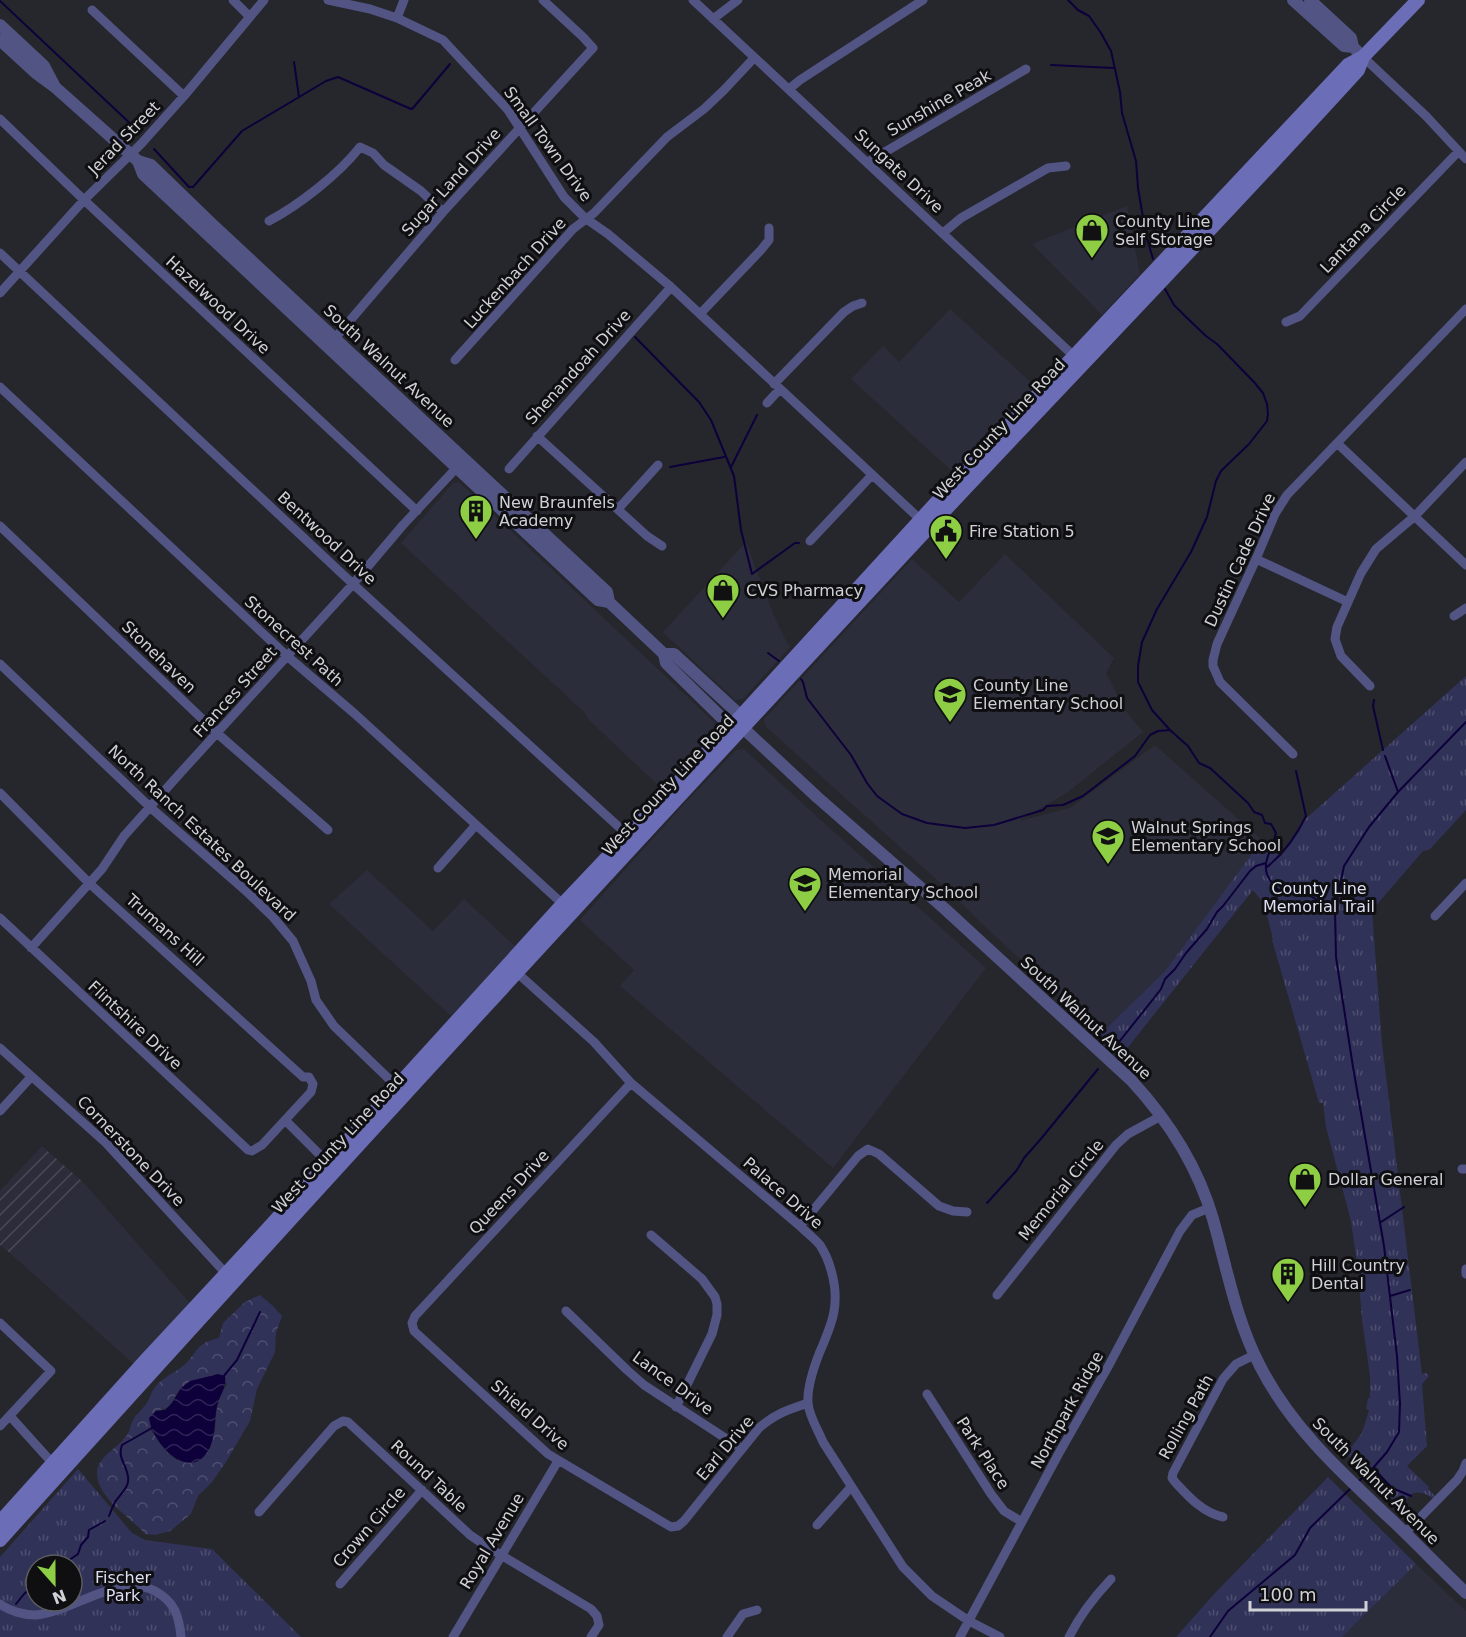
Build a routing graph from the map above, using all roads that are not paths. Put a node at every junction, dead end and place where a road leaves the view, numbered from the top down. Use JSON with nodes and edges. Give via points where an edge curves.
{"nodes":[{"id":1,"x":233,"y":0,"type":"edge"},
{"id":2,"x":264,"y":0,"type":"edge"},
{"id":3,"x":328,"y":0,"type":"edge"},
{"id":4,"x":404,"y":0,"type":"edge"},
{"id":5,"x":543,"y":0,"type":"edge"},
{"id":6,"x":693,"y":0,"type":"edge"},
{"id":7,"x":738,"y":0,"type":"edge"},
{"id":8,"x":923,"y":0,"type":"edge"},
{"id":9,"x":1293,"y":0,"type":"edge"},
{"id":10,"x":1311,"y":0,"type":"edge"},
{"id":11,"x":1418,"y":0,"type":"edge"},
{"id":12,"x":92,"y":10,"type":"dead end"},
{"id":13,"x":249,"y":16,"type":"junction"},
{"id":14,"x":397,"y":18,"type":"junction"},
{"id":15,"x":713,"y":19,"type":"junction"},
{"id":16,"x":0,"y":25,"type":"edge"},
{"id":17,"x":0,"y":40,"type":"edge"},
{"id":18,"x":1358,"y":52,"type":"junction"},
{"id":19,"x":754,"y":58,"type":"junction"},
{"id":20,"x":1026,"y":69,"type":"dead end"},
{"id":21,"x":56,"y":88,"type":"junction"},
{"id":22,"x":789,"y":89,"type":"junction"},
{"id":23,"x":184,"y":96,"type":"junction"},
{"id":24,"x":0,"y":119,"type":"edge"},
{"id":25,"x":519,"y":128,"type":"junction"},
{"id":26,"x":1458,"y":152,"type":"junction"},
{"id":27,"x":134,"y":158,"type":"junction"},
{"id":28,"x":1466,"y":159,"type":"edge"},
{"id":29,"x":868,"y":162,"type":"junction"},
{"id":30,"x":1066,"y":166,"type":"dead end"},
{"id":31,"x":84,"y":200,"type":"junction"},
{"id":32,"x":443,"y":212,"type":"junction"},
{"id":33,"x":586,"y":219,"type":"junction"},
{"id":34,"x":269,"y":221,"type":"dead end"},
{"id":35,"x":769,"y":228,"type":"dead end"},
{"id":36,"x":944,"y":233,"type":"junction"},
{"id":37,"x":0,"y":253,"type":"edge"},
{"id":38,"x":18,"y":271,"type":"junction"},
{"id":39,"x":671,"y":287,"type":"junction"},
{"id":40,"x":0,"y":293,"type":"edge"},
{"id":41,"x":862,"y":303,"type":"dead end"},
{"id":42,"x":1466,"y":309,"type":"edge"},
{"id":43,"x":700,"y":314,"type":"junction"},
{"id":44,"x":1286,"y":322,"type":"dead end"},
{"id":45,"x":335,"y":338,"type":"junction"},
{"id":46,"x":455,"y":360,"type":"dead end"},
{"id":47,"x":1079,"y":361,"type":"junction"},
{"id":48,"x":0,"y":387,"type":"edge"},
{"id":49,"x":777,"y":387,"type":"junction"},
{"id":50,"x":767,"y":403,"type":"dead end"},
{"id":51,"x":537,"y":436,"type":"junction"},
{"id":52,"x":1337,"y":443,"type":"junction"},
{"id":53,"x":1466,"y":462,"type":"edge"},
{"id":54,"x":461,"y":464,"type":"junction"},
{"id":55,"x":658,"y":465,"type":"dead end"},
{"id":56,"x":509,"y":469,"type":"dead end"},
{"id":57,"x":872,"y":475,"type":"junction"},
{"id":58,"x":618,"y":509,"type":"junction"},
{"id":59,"x":417,"y":511,"type":"junction"},
{"id":60,"x":1415,"y":516,"type":"junction"},
{"id":61,"x":925,"y":524,"type":"junction"},
{"id":62,"x":0,"y":526,"type":"edge"},
{"id":63,"x":810,"y":541,"type":"dead end"},
{"id":64,"x":662,"y":546,"type":"dead end"},
{"id":65,"x":1256,"y":559,"type":"junction"},
{"id":66,"x":1466,"y":565,"type":"edge"},
{"id":67,"x":353,"y":584,"type":"junction"},
{"id":68,"x":1348,"y":602,"type":"junction"},
{"id":69,"x":1466,"y":608,"type":"edge"},
{"id":70,"x":1454,"y":616,"type":"dead end"},
{"id":71,"x":287,"y":656,"type":"junction"},
{"id":72,"x":0,"y":664,"type":"edge"},
{"id":73,"x":1370,"y":686,"type":"dead end"},
{"id":74,"x":738,"y":724,"type":"junction"},
{"id":75,"x":218,"y":734,"type":"junction"},
{"id":76,"x":1293,"y":754,"type":"dead end"},
{"id":77,"x":0,"y":793,"type":"edge"},
{"id":78,"x":151,"y":808,"type":"junction"},
{"id":79,"x":475,"y":825,"type":"junction"},
{"id":80,"x":328,"y":830,"type":"dead end"},
{"id":81,"x":632,"y":839,"type":"junction"},
{"id":82,"x":438,"y":868,"type":"dead end"},
{"id":83,"x":89,"y":883,"type":"junction"},
{"id":84,"x":1466,"y":883,"type":"edge"},
{"id":85,"x":567,"y":909,"type":"junction"},
{"id":86,"x":1435,"y":916,"type":"dead end"},
{"id":87,"x":0,"y":918,"type":"edge"},
{"id":88,"x":31,"y":948,"type":"junction"},
{"id":89,"x":512,"y":969,"type":"junction"},
{"id":90,"x":0,"y":1048,"type":"edge"},
{"id":91,"x":31,"y":1077,"type":"junction"},
{"id":92,"x":631,"y":1083,"type":"junction"},
{"id":93,"x":403,"y":1089,"type":"junction"},
{"id":94,"x":0,"y":1111,"type":"edge"},
{"id":95,"x":1161,"y":1116,"type":"junction"},
{"id":96,"x":285,"y":1120,"type":"junction"},
{"id":97,"x":331,"y":1166,"type":"junction"},
{"id":98,"x":1209,"y":1208,"type":"junction"},
{"id":99,"x":967,"y":1212,"type":"dead end"},
{"id":100,"x":800,"y":1226,"type":"junction"},
{"id":101,"x":651,"y":1235,"type":"dead end"},
{"id":102,"x":1466,"y":1269,"type":"edge"},
{"id":103,"x":1466,"y":1274,"type":"edge"},
{"id":104,"x":230,"y":1278,"type":"junction"},
{"id":105,"x":997,"y":1295,"type":"dead end"},
{"id":106,"x":566,"y":1311,"type":"dead end"},
{"id":107,"x":0,"y":1323,"type":"edge"},
{"id":108,"x":412,"y":1323,"type":"joint"},
{"id":109,"x":1254,"y":1355,"type":"junction"},
{"id":110,"x":927,"y":1394,"type":"dead end"},
{"id":111,"x":808,"y":1403,"type":"junction"},
{"id":112,"x":676,"y":1407,"type":"junction"},
{"id":113,"x":10,"y":1416,"type":"junction"},
{"id":114,"x":0,"y":1426,"type":"edge"},
{"id":115,"x":742,"y":1449,"type":"junction"},
{"id":116,"x":558,"y":1461,"type":"junction"},
{"id":117,"x":1466,"y":1463,"type":"edge"},
{"id":118,"x":57,"y":1468,"type":"junction"},
{"id":119,"x":851,"y":1487,"type":"junction"},
{"id":120,"x":422,"y":1490,"type":"junction"},
{"id":121,"x":259,"y":1512,"type":"dead end"},
{"id":122,"x":1223,"y":1517,"type":"dead end"},
{"id":123,"x":0,"y":1522,"type":"edge"},
{"id":124,"x":1022,"y":1522,"type":"junction"},
{"id":125,"x":817,"y":1525,"type":"dead end"},
{"id":126,"x":675,"y":1528,"type":"joint"},
{"id":127,"x":1405,"y":1533,"type":"junction"},
{"id":128,"x":0,"y":1540,"type":"edge"},
{"id":129,"x":502,"y":1556,"type":"junction"},
{"id":130,"x":1111,"y":1579,"type":"dead end"},
{"id":131,"x":340,"y":1584,"type":"dead end"},
{"id":132,"x":1464,"y":1589,"type":"edge"},
{"id":133,"x":0,"y":1604,"type":"edge"},
{"id":134,"x":757,"y":1610,"type":"dead end"},
{"id":135,"x":969,"y":1621,"type":"junction"},
{"id":136,"x":181,"y":1637,"type":"edge"},
{"id":137,"x":453,"y":1637,"type":"edge"},
{"id":138,"x":591,"y":1637,"type":"edge"},
{"id":139,"x":727,"y":1637,"type":"edge"},
{"id":140,"x":960,"y":1637,"type":"edge"},
{"id":141,"x":1000,"y":1637,"type":"edge"},
{"id":142,"x":1069,"y":1637,"type":"edge"}],
"edges":[{"from":1,"to":13,"type":"street"},
{"from":2,"to":13,"type":"street","name":"Jerad Street"},
{"from":3,"to":14,"type":"street","name":"Small Town Drive"},
{"from":4,"to":14,"type":"street"},
{"from":5,"to":25,"type":"street","name":"Sugar Land Drive","via":[[593,48]]},
{"from":6,"to":15,"type":"street","name":"Sungate Drive"},
{"from":7,"to":15,"type":"street"},
{"from":8,"to":22,"type":"street"},
{"from":9,"to":18,"type":"street","via":[[1344,46]]},
{"from":10,"to":18,"type":"street","via":[[1351,38]]},
{"from":11,"to":18,"type":"main road","name":"West County Line Road"},
{"from":12,"to":23,"type":"street"},
{"from":13,"to":23,"type":"street","name":"Jerad Street"},
{"from":14,"to":25,"type":"street","name":"Small Town Drive","via":[[443,40],[508,110]]},
{"from":15,"to":19,"type":"street","name":"Sungate Drive"},
{"from":16,"to":21,"type":"street","name":"South Walnut Avenue","via":[[44,66]]},
{"from":17,"to":21,"type":"street","name":"South Walnut Avenue"},
{"from":18,"to":26,"type":"street"},
{"from":18,"to":47,"type":"main road","name":"West County Line Road"},
{"from":19,"to":22,"type":"street","name":"Sungate Drive"},
{"from":19,"to":33,"type":"street","name":"Luckenbach Drive","via":[[704,109],[667,137]]},
{"from":20,"to":29,"type":"street","name":"Sunshine Peak"},
{"from":21,"to":27,"type":"street","name":"South Walnut Avenue"},
{"from":22,"to":29,"type":"street","name":"Sungate Drive"},
{"from":23,"to":27,"type":"street","name":"Jerad Street"},
{"from":24,"to":31,"type":"street","name":"Hazelwood Drive"},
{"from":25,"to":32,"type":"street","name":"Sugar Land Drive"},
{"from":25,"to":33,"type":"street","name":"Small Town Drive","via":[[564,197]]},
{"from":26,"to":28,"type":"street"},
{"from":26,"to":44,"type":"street","name":"Lantana Circle","via":[[1300,316]]},
{"from":27,"to":31,"type":"street","name":"Jerad Street"},
{"from":27,"to":45,"type":"street","name":"South Walnut Avenue","via":[[151,165]]},
{"from":27,"to":54,"type":"street","name":"South Walnut Avenue","via":[[143,174]]},
{"from":29,"to":36,"type":"street","name":"Sungate Drive"},
{"from":30,"to":36,"type":"street","via":[[1048,168],[961,218]]},
{"from":31,"to":38,"type":"street","name":"Jerad Street"},
{"from":31,"to":59,"type":"street","name":"Hazelwood Drive"},
{"from":32,"to":34,"type":"street","via":[[373,153],[360,147],[349,161],[291,209]]},
{"from":32,"to":45,"type":"street","name":"Sugar Land Drive"},
{"from":33,"to":39,"type":"street","name":"Small Town Drive"},
{"from":33,"to":46,"type":"street","name":"Luckenbach Drive"},
{"from":35,"to":43,"type":"street","via":[[769,240],[761,250]]},
{"from":36,"to":47,"type":"street","name":"Sungate Drive"},
{"from":37,"to":38,"type":"street","name":"Bentwood Drive"},
{"from":38,"to":40,"type":"street","name":"Jerad Street"},
{"from":38,"to":67,"type":"street","name":"Bentwood Drive"},
{"from":39,"to":43,"type":"street","name":"Small Town Drive"},
{"from":39,"to":51,"type":"street","name":"Shenandoah Drive"},
{"from":41,"to":49,"type":"street","via":[[844,312]]},
{"from":42,"to":52,"type":"street","name":"Dustin Cade Drive"},
{"from":43,"to":49,"type":"street","name":"Small Town Drive"},
{"from":45,"to":54,"type":"street","name":"South Walnut Avenue"},
{"from":47,"to":61,"type":"main road","name":"West County Line Road"},
{"from":48,"to":71,"type":"street","name":"Stonecrest Path"},
{"from":49,"to":50,"type":"street"},
{"from":49,"to":57,"type":"street","name":"Small Town Drive"},
{"from":51,"to":56,"type":"street","name":"Shenandoah Drive"},
{"from":51,"to":58,"type":"street"},
{"from":52,"to":60,"type":"street"},
{"from":52,"to":65,"type":"street","name":"Dustin Cade Drive","via":[[1281,503]]},
{"from":53,"to":60,"type":"street"},
{"from":54,"to":59,"type":"street","name":"Frances Street"},
{"from":54,"to":74,"type":"street","name":"South Walnut Avenue","via":[[598,600],[609,602],[664,654],[674,654]]},
{"from":55,"to":58,"type":"street"},
{"from":57,"to":61,"type":"street","name":"Small Town Drive"},
{"from":57,"to":63,"type":"street"},
{"from":58,"to":64,"type":"street"},
{"from":59,"to":67,"type":"street","name":"Frances Street"},
{"from":60,"to":66,"type":"street"},
{"from":60,"to":68,"type":"street","via":[[1376,549]]},
{"from":61,"to":74,"type":"main road","name":"West County Line Road"},
{"from":62,"to":75,"type":"street","name":"Stonehaven"},
{"from":65,"to":68,"type":"street"},
{"from":65,"to":76,"type":"street","name":"Dustin Cade Drive","via":[[1217,644],[1213,666],[1226,688]]},
{"from":67,"to":71,"type":"street","name":"Frances Street"},
{"from":67,"to":81,"type":"street","name":"Bentwood Drive"},
{"from":68,"to":73,"type":"street","via":[[1337,627],[1336,645],[1344,660]]},
{"from":69,"to":70,"type":"street"},
{"from":71,"to":75,"type":"street","name":"Frances Street"},
{"from":71,"to":79,"type":"street","name":"Stonecrest Path"},
{"from":72,"to":78,"type":"street","name":"North Ranch Estates Boulevard"},
{"from":74,"to":81,"type":"main road","name":"West County Line Road"},
{"from":74,"to":95,"type":"street","name":"South Walnut Avenue","via":[[1124,1073]]},
{"from":75,"to":78,"type":"street","name":"Frances Street"},
{"from":75,"to":80,"type":"street","name":"Stonehaven"},
{"from":77,"to":83,"type":"street","name":"Trumans Hill"},
{"from":78,"to":83,"type":"street","name":"Frances Street"},
{"from":78,"to":93,"type":"street","name":"North Ranch Estates Boulevard","via":[[281,926],[298,950],[316,999],[334,1026]]},
{"from":79,"to":82,"type":"street"},
{"from":79,"to":85,"type":"street","name":"Stonecrest Path"},
{"from":81,"to":85,"type":"main road","name":"West County Line Road"},
{"from":83,"to":88,"type":"street","name":"Frances Street"},
{"from":83,"to":96,"type":"street","name":"Trumans Hill","via":[[303,1077],[309,1077],[313,1084],[309,1095]]},
{"from":84,"to":86,"type":"street"},
{"from":85,"to":89,"type":"main road","name":"West County Line Road"},
{"from":87,"to":88,"type":"street","name":"Flintshire Drive"},
{"from":88,"to":96,"type":"street","name":"Flintshire Drive","via":[[242,1146],[252,1151],[262,1145]]},
{"from":89,"to":92,"type":"street","name":"Palace Drive","via":[[594,1042]]},
{"from":89,"to":93,"type":"main road","name":"West County Line Road"},
{"from":90,"to":91,"type":"street","name":"Cornerstone Drive"},
{"from":91,"to":94,"type":"street"},
{"from":91,"to":104,"type":"street","name":"Cornerstone Drive","via":[[106,1143]]},
{"from":92,"to":100,"type":"street","name":"Palace Drive"},
{"from":92,"to":108,"type":"street","name":"Queens Drive"},
{"from":93,"to":97,"type":"main road","name":"West County Line Road"},
{"from":95,"to":98,"type":"street","name":"South Walnut Avenue","via":[[1184,1151]]},
{"from":95,"to":105,"type":"street","name":"Memorial Circle","via":[[1116,1145]]},
{"from":96,"to":97,"type":"street"},
{"from":97,"to":104,"type":"main road","name":"West County Line Road"},
{"from":98,"to":109,"type":"street","name":"South Walnut Avenue"},
{"from":98,"to":124,"type":"street","name":"Northpark Ridge","via":[[1192,1215],[1180,1231]]},
{"from":99,"to":100,"type":"street","via":[[939,1206],[868,1149]]},
{"from":100,"to":111,"type":"street","name":"Palace Drive","via":[[820,1246],[829,1262],[837,1297]]},
{"from":101,"to":112,"type":"street","via":[[709,1286],[717,1304],[712,1334]]},
{"from":102,"to":103,"type":"street"},
{"from":104,"to":118,"type":"main road","name":"West County Line Road"},
{"from":106,"to":112,"type":"street","name":"Lance Drive","via":[[635,1378]]},
{"from":107,"to":113,"type":"street","via":[[51,1371]]},
{"from":108,"to":116,"type":"street","name":"Shield Drive","via":[[414,1331]]},
{"from":109,"to":122,"type":"street","name":"Rolling Path","via":[[1236,1364],[1222,1379],[1172,1478],[1203,1510]]},
{"from":109,"to":127,"type":"street","name":"South Walnut Avenue","via":[[1287,1412],[1312,1442]]},
{"from":110,"to":124,"type":"street","name":"Park Place","via":[[991,1494],[1004,1511]]},
{"from":111,"to":115,"type":"street","name":"Earl Drive","via":[[772,1417]]},
{"from":111,"to":119,"type":"street","name":"Palace Drive","via":[[823,1442]]},
{"from":112,"to":115,"type":"street","name":"Lance Drive"},
{"from":113,"to":114,"type":"street"},
{"from":113,"to":118,"type":"street"},
{"from":115,"to":126,"type":"street","name":"Earl Drive"},
{"from":116,"to":126,"type":"street","name":"Shield Drive"},
{"from":116,"to":129,"type":"street","name":"Royal Avenue"},
{"from":117,"to":127,"type":"street","via":[[1457,1480],[1422,1509]]},
{"from":118,"to":123,"type":"main road","name":"West County Line Road"},
{"from":118,"to":128,"type":"main road","name":"West County Line Road"},
{"from":119,"to":125,"type":"street"},
{"from":119,"to":135,"type":"street","name":"Palace Drive","via":[[903,1566],[932,1596]]},
{"from":120,"to":121,"type":"street","name":"Round Table","via":[[352,1424],[343,1421],[334,1426]]},
{"from":120,"to":129,"type":"street","name":"Round Table","via":[[470,1535]]},
{"from":120,"to":131,"type":"street","name":"Crown Circle"},
{"from":124,"to":135,"type":"street","name":"Northpark Ridge"},
{"from":127,"to":132,"type":"street","name":"South Walnut Avenue"},
{"from":129,"to":137,"type":"street","name":"Royal Avenue"},
{"from":129,"to":138,"type":"street","name":"Round Table","via":[[591,1609],[598,1620]]},
{"from":130,"to":142,"type":"street","via":[[1077,1620]]},
{"from":133,"to":136,"type":"street","via":[[35,1615],[121,1587],[148,1587],[175,1609]]},
{"from":134,"to":139,"type":"street","via":[[743,1614]]},
{"from":135,"to":140,"type":"street","name":"Northpark Ridge"},
{"from":135,"to":141,"type":"street","name":"Palace Drive"}]}
